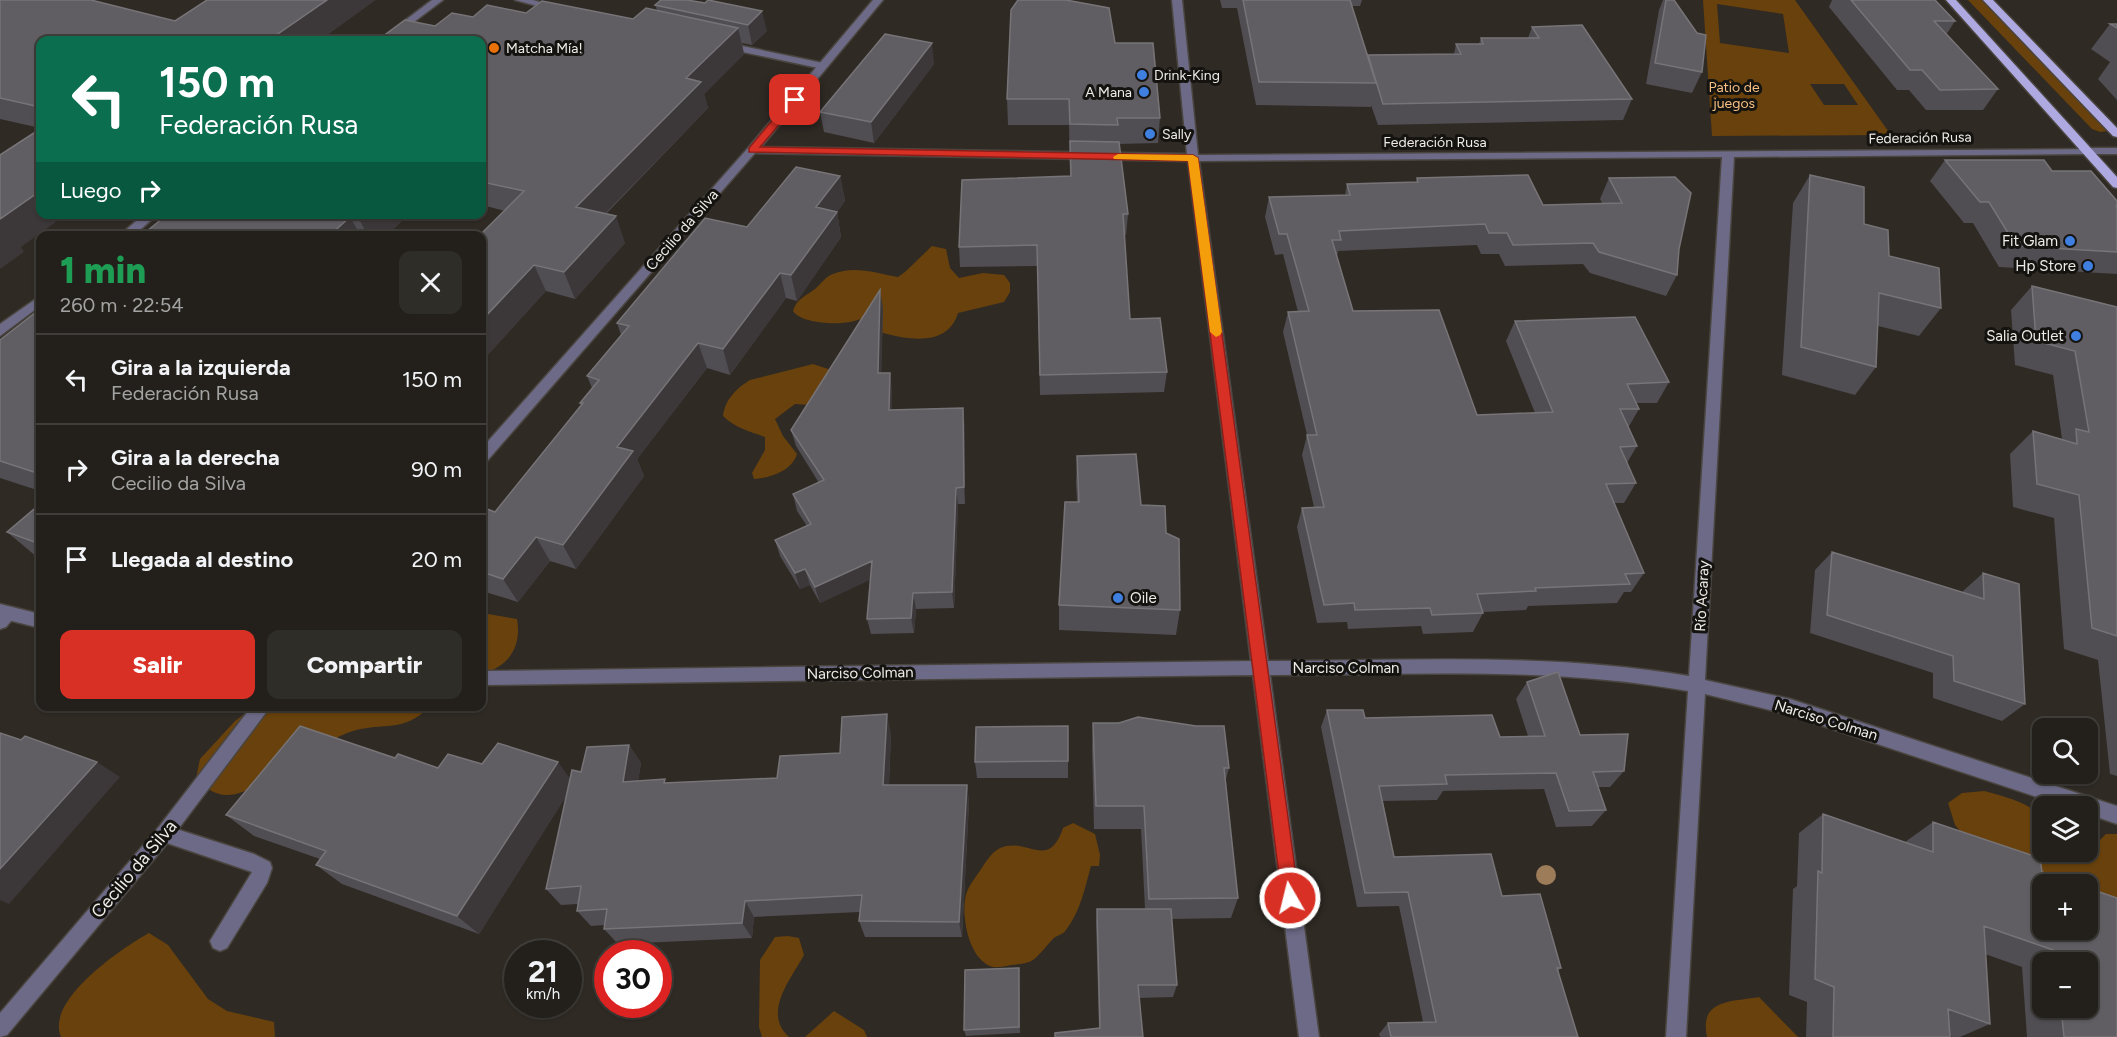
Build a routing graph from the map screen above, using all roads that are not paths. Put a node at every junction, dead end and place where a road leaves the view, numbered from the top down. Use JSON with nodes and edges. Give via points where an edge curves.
{"nodes":[{"id":1,"x":438,"y":0,"type":"edge"},
{"id":2,"x":520,"y":0,"type":"edge"},
{"id":3,"x":878,"y":0,"type":"edge"},
{"id":4,"x":1177,"y":0,"type":"edge"},
{"id":5,"x":1951,"y":0,"type":"edge"},
{"id":6,"x":1988,"y":0,"type":"edge"},
{"id":7,"x":570,"y":11,"type":"edge"},
{"id":8,"x":389,"y":36,"type":"edge"},
{"id":9,"x":707,"y":42,"type":"edge"},
{"id":10,"x":823,"y":66,"type":"junction"},
{"id":11,"x":2117,"y":134,"type":"edge"},
{"id":12,"x":752,"y":150,"type":"junction"},
{"id":13,"x":2088,"y":151,"type":"junction"},
{"id":14,"x":2117,"y":151,"type":"edge"},
{"id":15,"x":1728,"y":156,"type":"junction"},
{"id":16,"x":1193,"y":158,"type":"junction"},
{"id":17,"x":2117,"y":184,"type":"edge"},
{"id":18,"x":146,"y":219,"type":"edge"},
{"id":19,"x":131,"y":231,"type":"edge"},
{"id":20,"x":36,"y":303,"type":"edge"},
{"id":21,"x":0,"y":331,"type":"edge"},
{"id":22,"x":486,"y":452,"type":"edge"},
{"id":23,"x":3,"y":616,"type":"edge"},
{"id":24,"x":36,"y":620,"type":"edge"},
{"id":25,"x":1260,"y":668,"type":"junction"},
{"id":26,"x":486,"y":678,"type":"edge"},
{"id":27,"x":1696,"y":685,"type":"junction"},
{"id":28,"x":259,"y":711,"type":"edge"},
{"id":29,"x":2117,"y":815,"type":"edge"},
{"id":30,"x":164,"y":834,"type":"junction"},
{"id":31,"x":220,"y":941,"type":"dead end"},
{"id":32,"x":0,"y":1028,"type":"edge"},
{"id":33,"x":1309,"y":1037,"type":"edge"},
{"id":34,"x":1676,"y":1037,"type":"edge"}],
"edges":[{"from":1,"to":8,"type":"street"},
{"from":2,"to":7,"type":"street"},
{"from":3,"to":10,"type":"street","name":"Cecilio da Silva"},
{"from":4,"to":16,"type":"street"},
{"from":5,"to":13,"type":"main road"},
{"from":6,"to":11,"type":"main road"},
{"from":9,"to":10,"type":"street"},
{"from":10,"to":12,"type":"street","name":"Cecilio da Silva"},
{"from":12,"to":16,"type":"street","name":"Federación Rusa"},
{"from":12,"to":22,"type":"street","name":"Cecilio da Silva"},
{"from":13,"to":14,"type":"street","name":"Federación Rusa"},
{"from":13,"to":15,"type":"street","name":"Federación Rusa"},
{"from":13,"to":17,"type":"main road"},
{"from":15,"to":16,"type":"street","name":"Federación Rusa"},
{"from":15,"to":27,"type":"street","name":"Río Acaray"},
{"from":16,"to":25,"type":"street"},
{"from":18,"to":19,"type":"street"},
{"from":20,"to":21,"type":"street"},
{"from":23,"to":24,"type":"street"},
{"from":25,"to":26,"type":"street","name":"Narciso Colman"},
{"from":25,"to":27,"type":"street","name":"Narciso Colman","via":[[1545,668],[1634,674]]},
{"from":25,"to":33,"type":"street"},
{"from":27,"to":29,"type":"street","name":"Narciso Colman","via":[[1790,707]]},
{"from":27,"to":34,"type":"street","name":"Río Acaray"},
{"from":28,"to":30,"type":"street","name":"Cecilio da Silva"},
{"from":30,"to":31,"type":"street","via":[[263,868]]},
{"from":30,"to":32,"type":"street","name":"Cecilio da Silva"}]}
